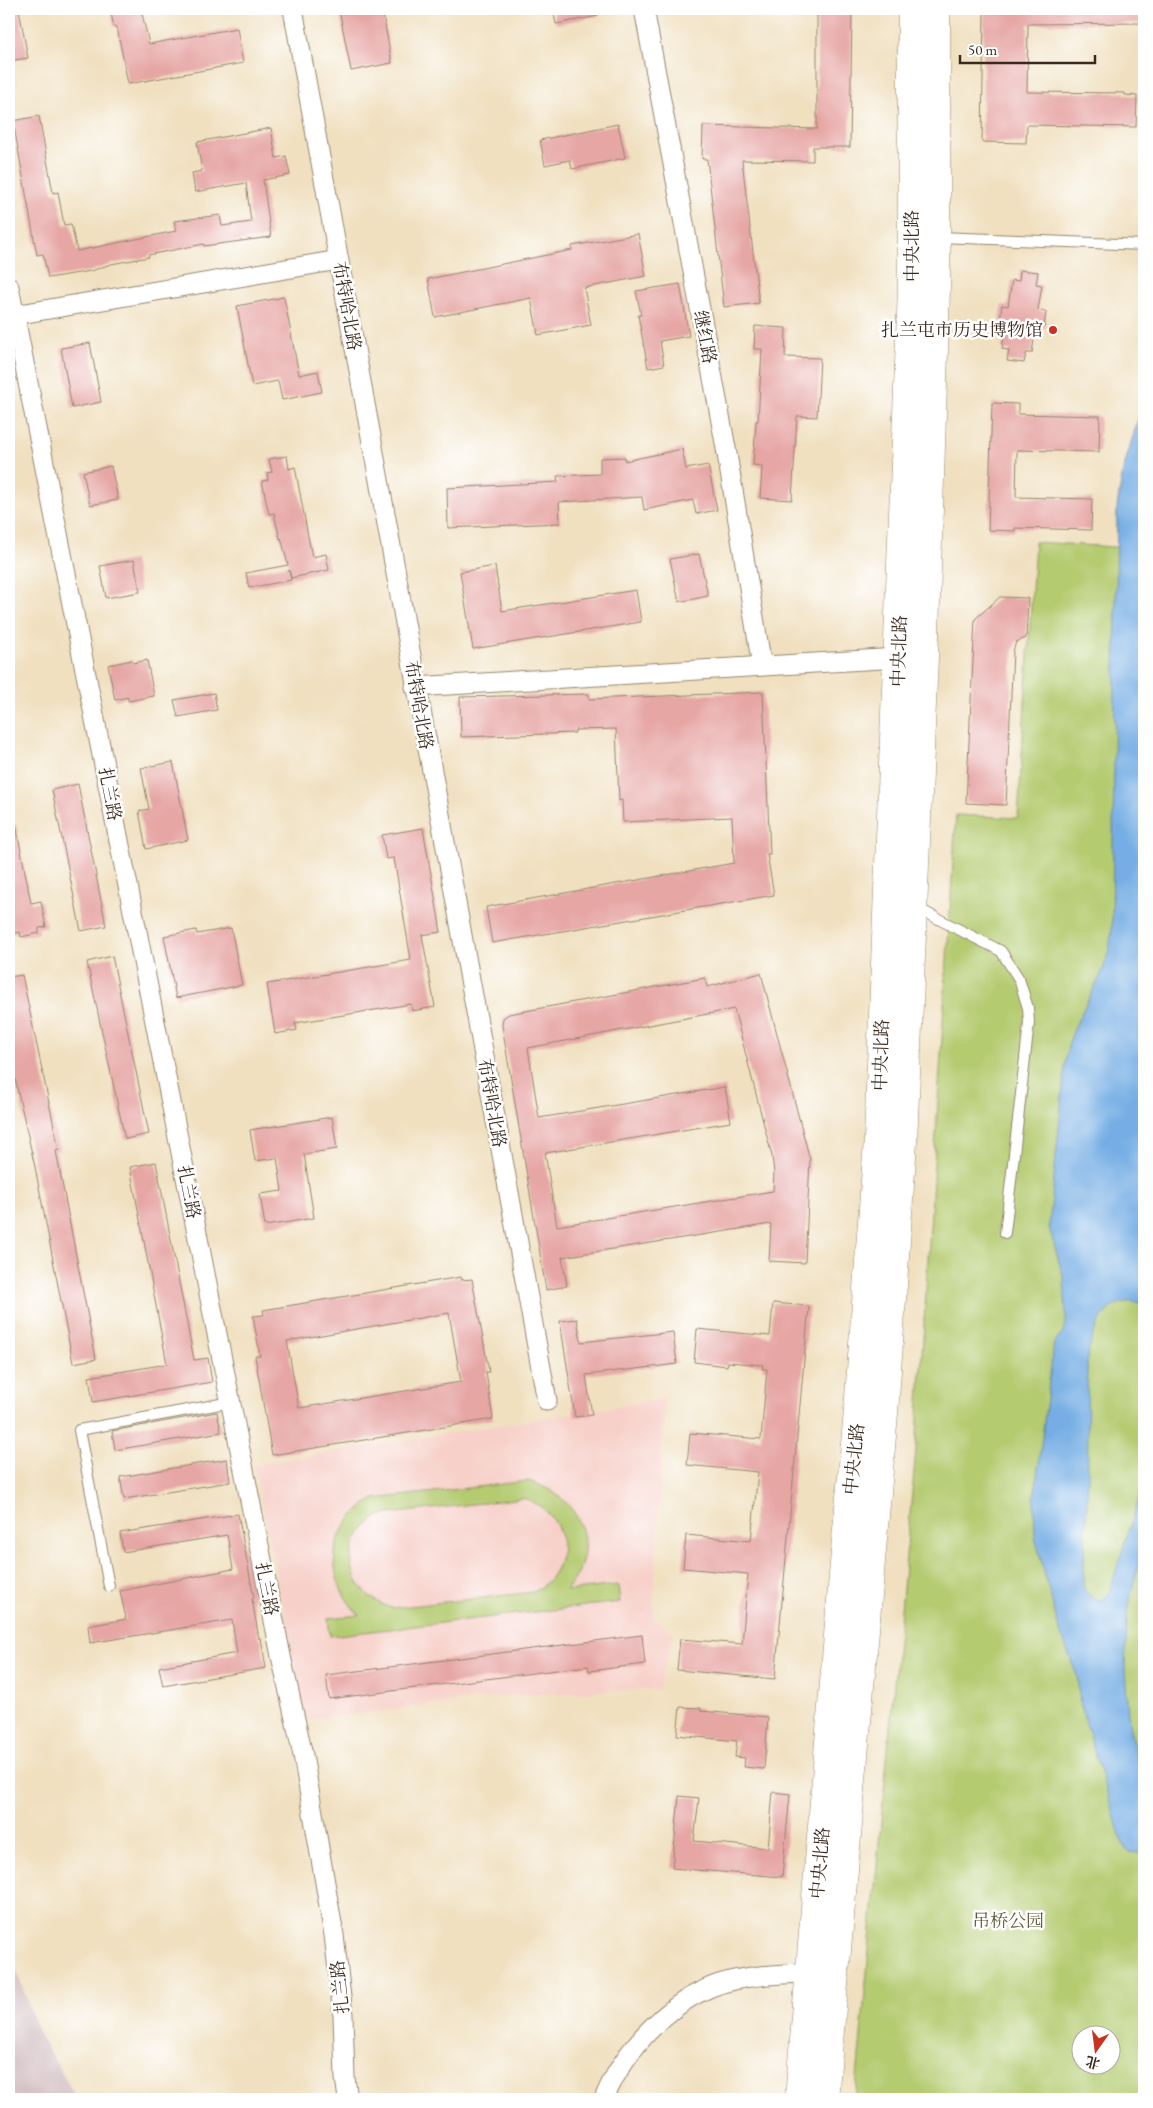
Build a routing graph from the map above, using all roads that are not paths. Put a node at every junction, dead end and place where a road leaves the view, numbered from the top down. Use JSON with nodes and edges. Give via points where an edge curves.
{"nodes":[{"id":1,"x":293,"y":9,"type":"edge"},
{"id":2,"x":644,"y":9,"type":"edge"},
{"id":3,"x":912,"y":9,"type":"edge"},
{"id":4,"x":936,"y":9,"type":"edge"},
{"id":5,"x":936,"y":237,"type":"junction"},
{"id":6,"x":1144,"y":245,"type":"edge"},
{"id":7,"x":339,"y":260,"type":"junction"},
{"id":8,"x":11,"y":299,"type":"edge"},
{"id":9,"x":898,"y":658,"type":"junction"},
{"id":10,"x":762,"y":666,"type":"junction"},
{"id":11,"x":415,"y":687,"type":"junction"},
{"id":12,"x":913,"y":906,"type":"junction"},
{"id":13,"x":1005,"y":1233,"type":"dead end"},
{"id":14,"x":546,"y":1401,"type":"dead end"},
{"id":15,"x":231,"y":1402,"type":"junction"},
{"id":16,"x":109,"y":1586,"type":"dead end"},
{"id":17,"x":810,"y":1972,"type":"junction"},
{"id":18,"x":348,"y":2099,"type":"edge"},
{"id":19,"x":604,"y":2099,"type":"edge"},
{"id":20,"x":798,"y":2099,"type":"edge"},
{"id":21,"x":824,"y":2099,"type":"edge"}],
"edges":[{"from":1,"to":7,"type":"street","name":"布特哈北路"},
{"from":2,"to":10,"type":"street","name":"继红路","via":[[726,448]]},
{"from":3,"to":9,"type":"main road","name":"中央北路","via":[[912,288]]},
{"from":4,"to":5,"type":"main road","name":"中央北路"},
{"from":5,"to":6,"type":"lane"},
{"from":5,"to":12,"type":"main road","name":"中央北路","via":[[926,625]]},
{"from":7,"to":8,"type":"street"},
{"from":7,"to":11,"type":"street","name":"布特哈北路"},
{"from":8,"to":15,"type":"street","name":"扎兰路"},
{"from":9,"to":10,"type":"street"},
{"from":9,"to":17,"type":"main road","name":"中央北路","via":[[869,1282]]},
{"from":10,"to":11,"type":"street"},
{"from":11,"to":14,"type":"street","name":"布特哈北路"},
{"from":12,"to":13,"type":"lane","via":[[1000,951],[1011,964],[1025,993],[1029,1023]]},
{"from":12,"to":21,"type":"main road","name":"中央北路","via":[[894,1283]]},
{"from":15,"to":16,"type":"lane","via":[[79,1430]]},
{"from":15,"to":18,"type":"street","name":"扎兰路","via":[[303,1755],[334,1935]]},
{"from":17,"to":19,"type":"street","via":[[730,1981],[686,2000],[637,2046]]},
{"from":17,"to":20,"type":"main road","name":"中央北路"}]}
